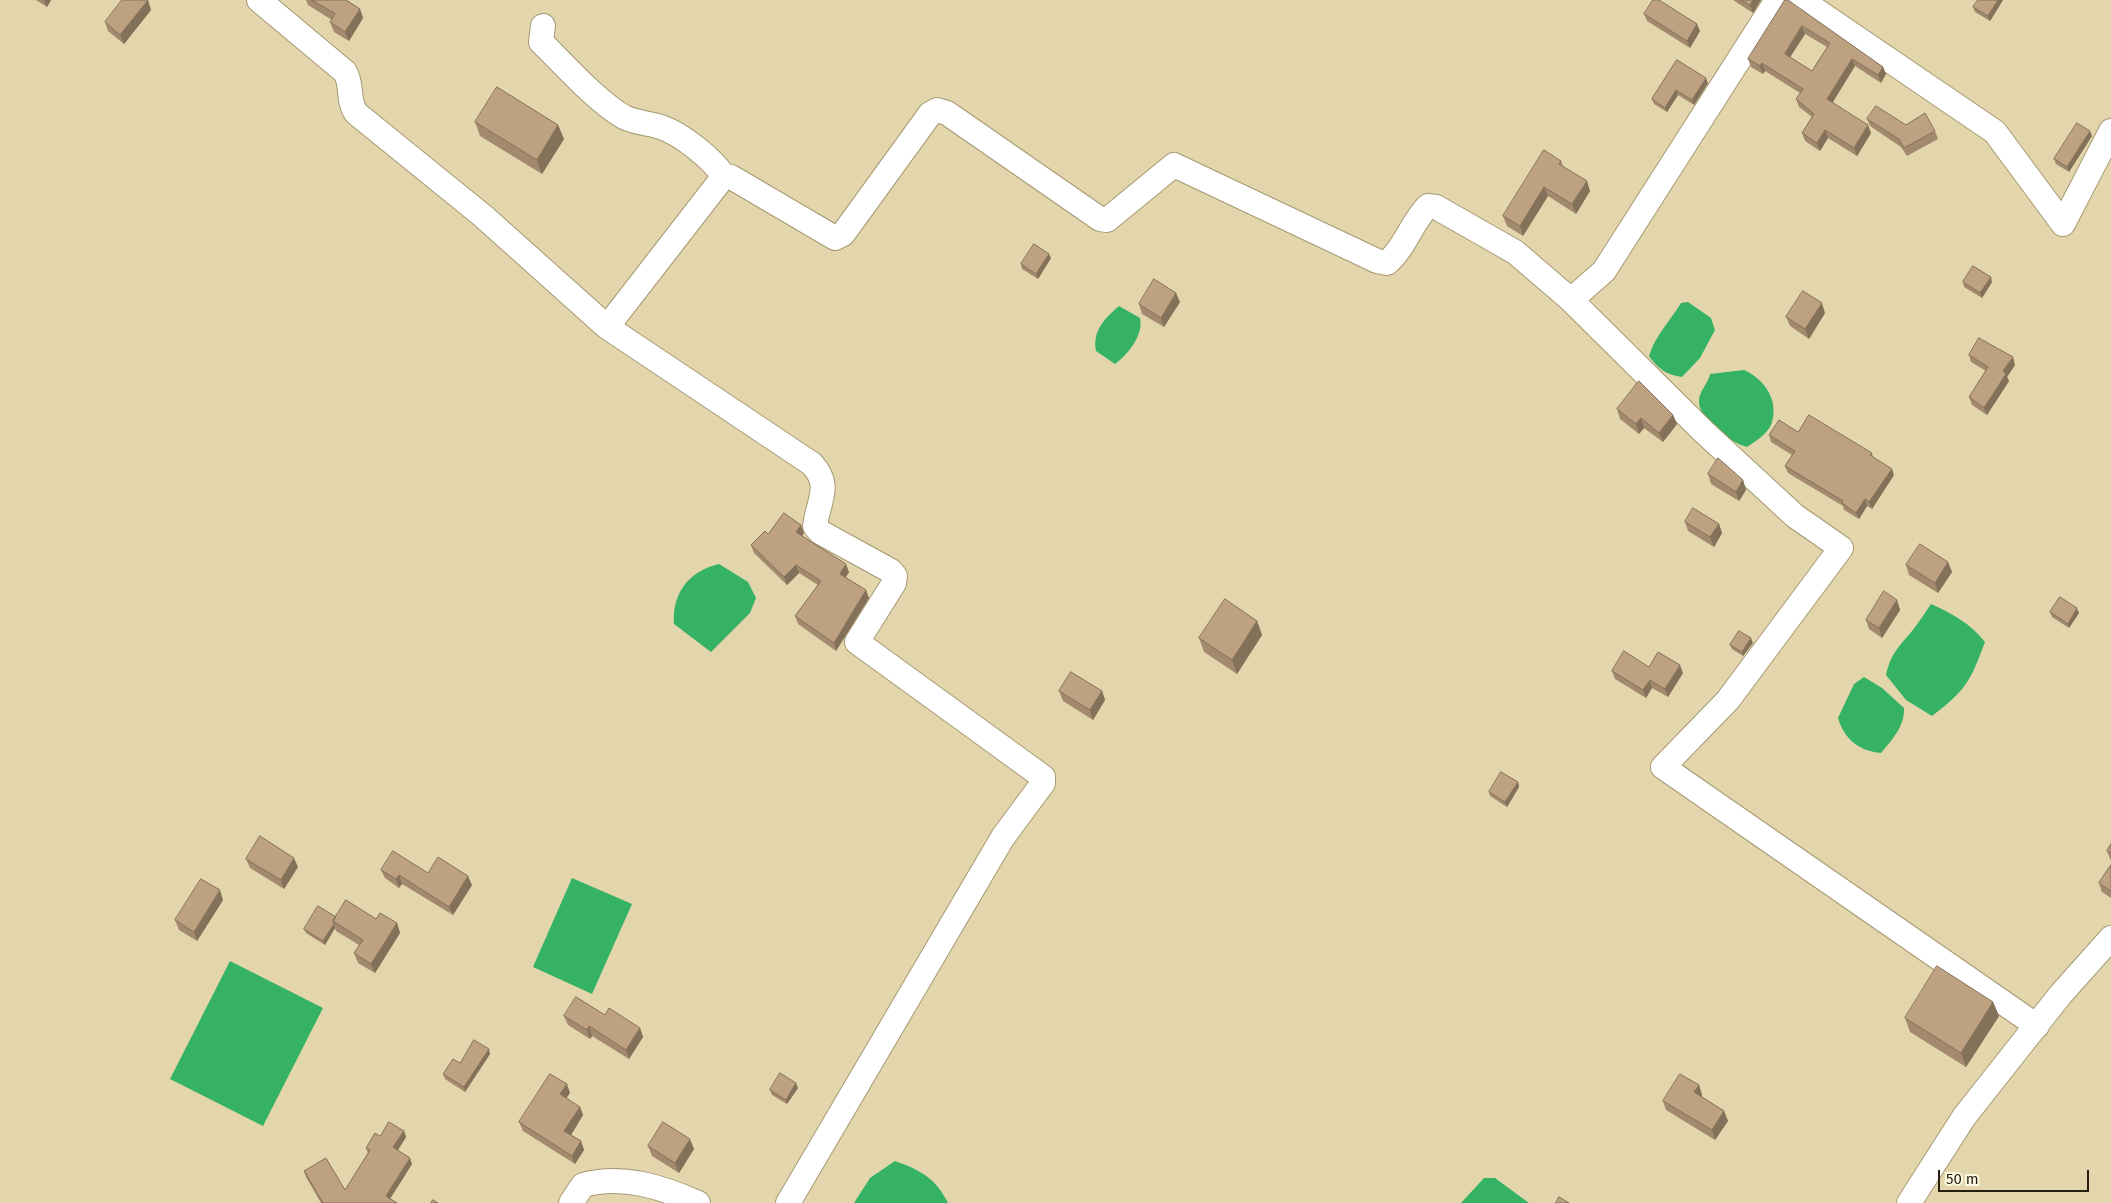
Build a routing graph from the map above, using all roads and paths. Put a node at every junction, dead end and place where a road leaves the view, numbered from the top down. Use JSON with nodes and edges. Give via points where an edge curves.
{"nodes":[{"id":1,"x":259,"y":0,"type":"edge"},
{"id":2,"x":1777,"y":0,"type":"edge"},
{"id":3,"x":1801,"y":0,"type":"edge"},
{"id":4,"x":543,"y":26,"type":"dead end"},
{"id":5,"x":2111,"y":131,"type":"edge"},
{"id":6,"x":724,"y":176,"type":"junction"},
{"id":7,"x":1571,"y":300,"type":"junction"},
{"id":8,"x":607,"y":327,"type":"junction"},
{"id":9,"x":2111,"y":938,"type":"edge"},
{"id":10,"x":2037,"y":1026,"type":"junction"},
{"id":11,"x":571,"y":1203,"type":"edge"},
{"id":12,"x":698,"y":1203,"type":"edge"},
{"id":13,"x":788,"y":1203,"type":"edge"},
{"id":14,"x":1909,"y":1203,"type":"edge"}],
"edges":[{"from":1,"to":8,"type":"street","via":[[345,72],[349,80],[351,106],[356,113],[483,216]]},
{"from":2,"to":7,"type":"street","via":[[1604,271]]},
{"from":3,"to":5,"type":"street","via":[[1995,132],[2063,224]]},
{"from":4,"to":6,"type":"street","via":[[541,42],[607,103],[623,116],[662,128],[685,142],[713,160]]},
{"from":6,"to":7,"type":"street","via":[[731,177],[835,238],[843,234],[930,114],[937,110],[947,112],[1100,219],[1107,220],[1174,165],[1377,262],[1387,263],[1421,213],[1428,206],[1436,207],[1515,252]]},
{"from":6,"to":8,"type":"street"},
{"from":7,"to":10,"type":"street","via":[[1704,432],[1795,516],[1841,548],[1728,700],[1664,768]]},
{"from":8,"to":13,"type":"street","via":[[812,464],[824,482],[815,526],[895,576],[894,583],[857,642],[1043,776],[1042,783],[1003,837]]},
{"from":9,"to":10,"type":"street"},
{"from":10,"to":14,"type":"street","via":[[1964,1118]]},
{"from":11,"to":12,"type":"street","via":[[583,1185],[597,1181],[630,1181],[670,1190]]}]}
